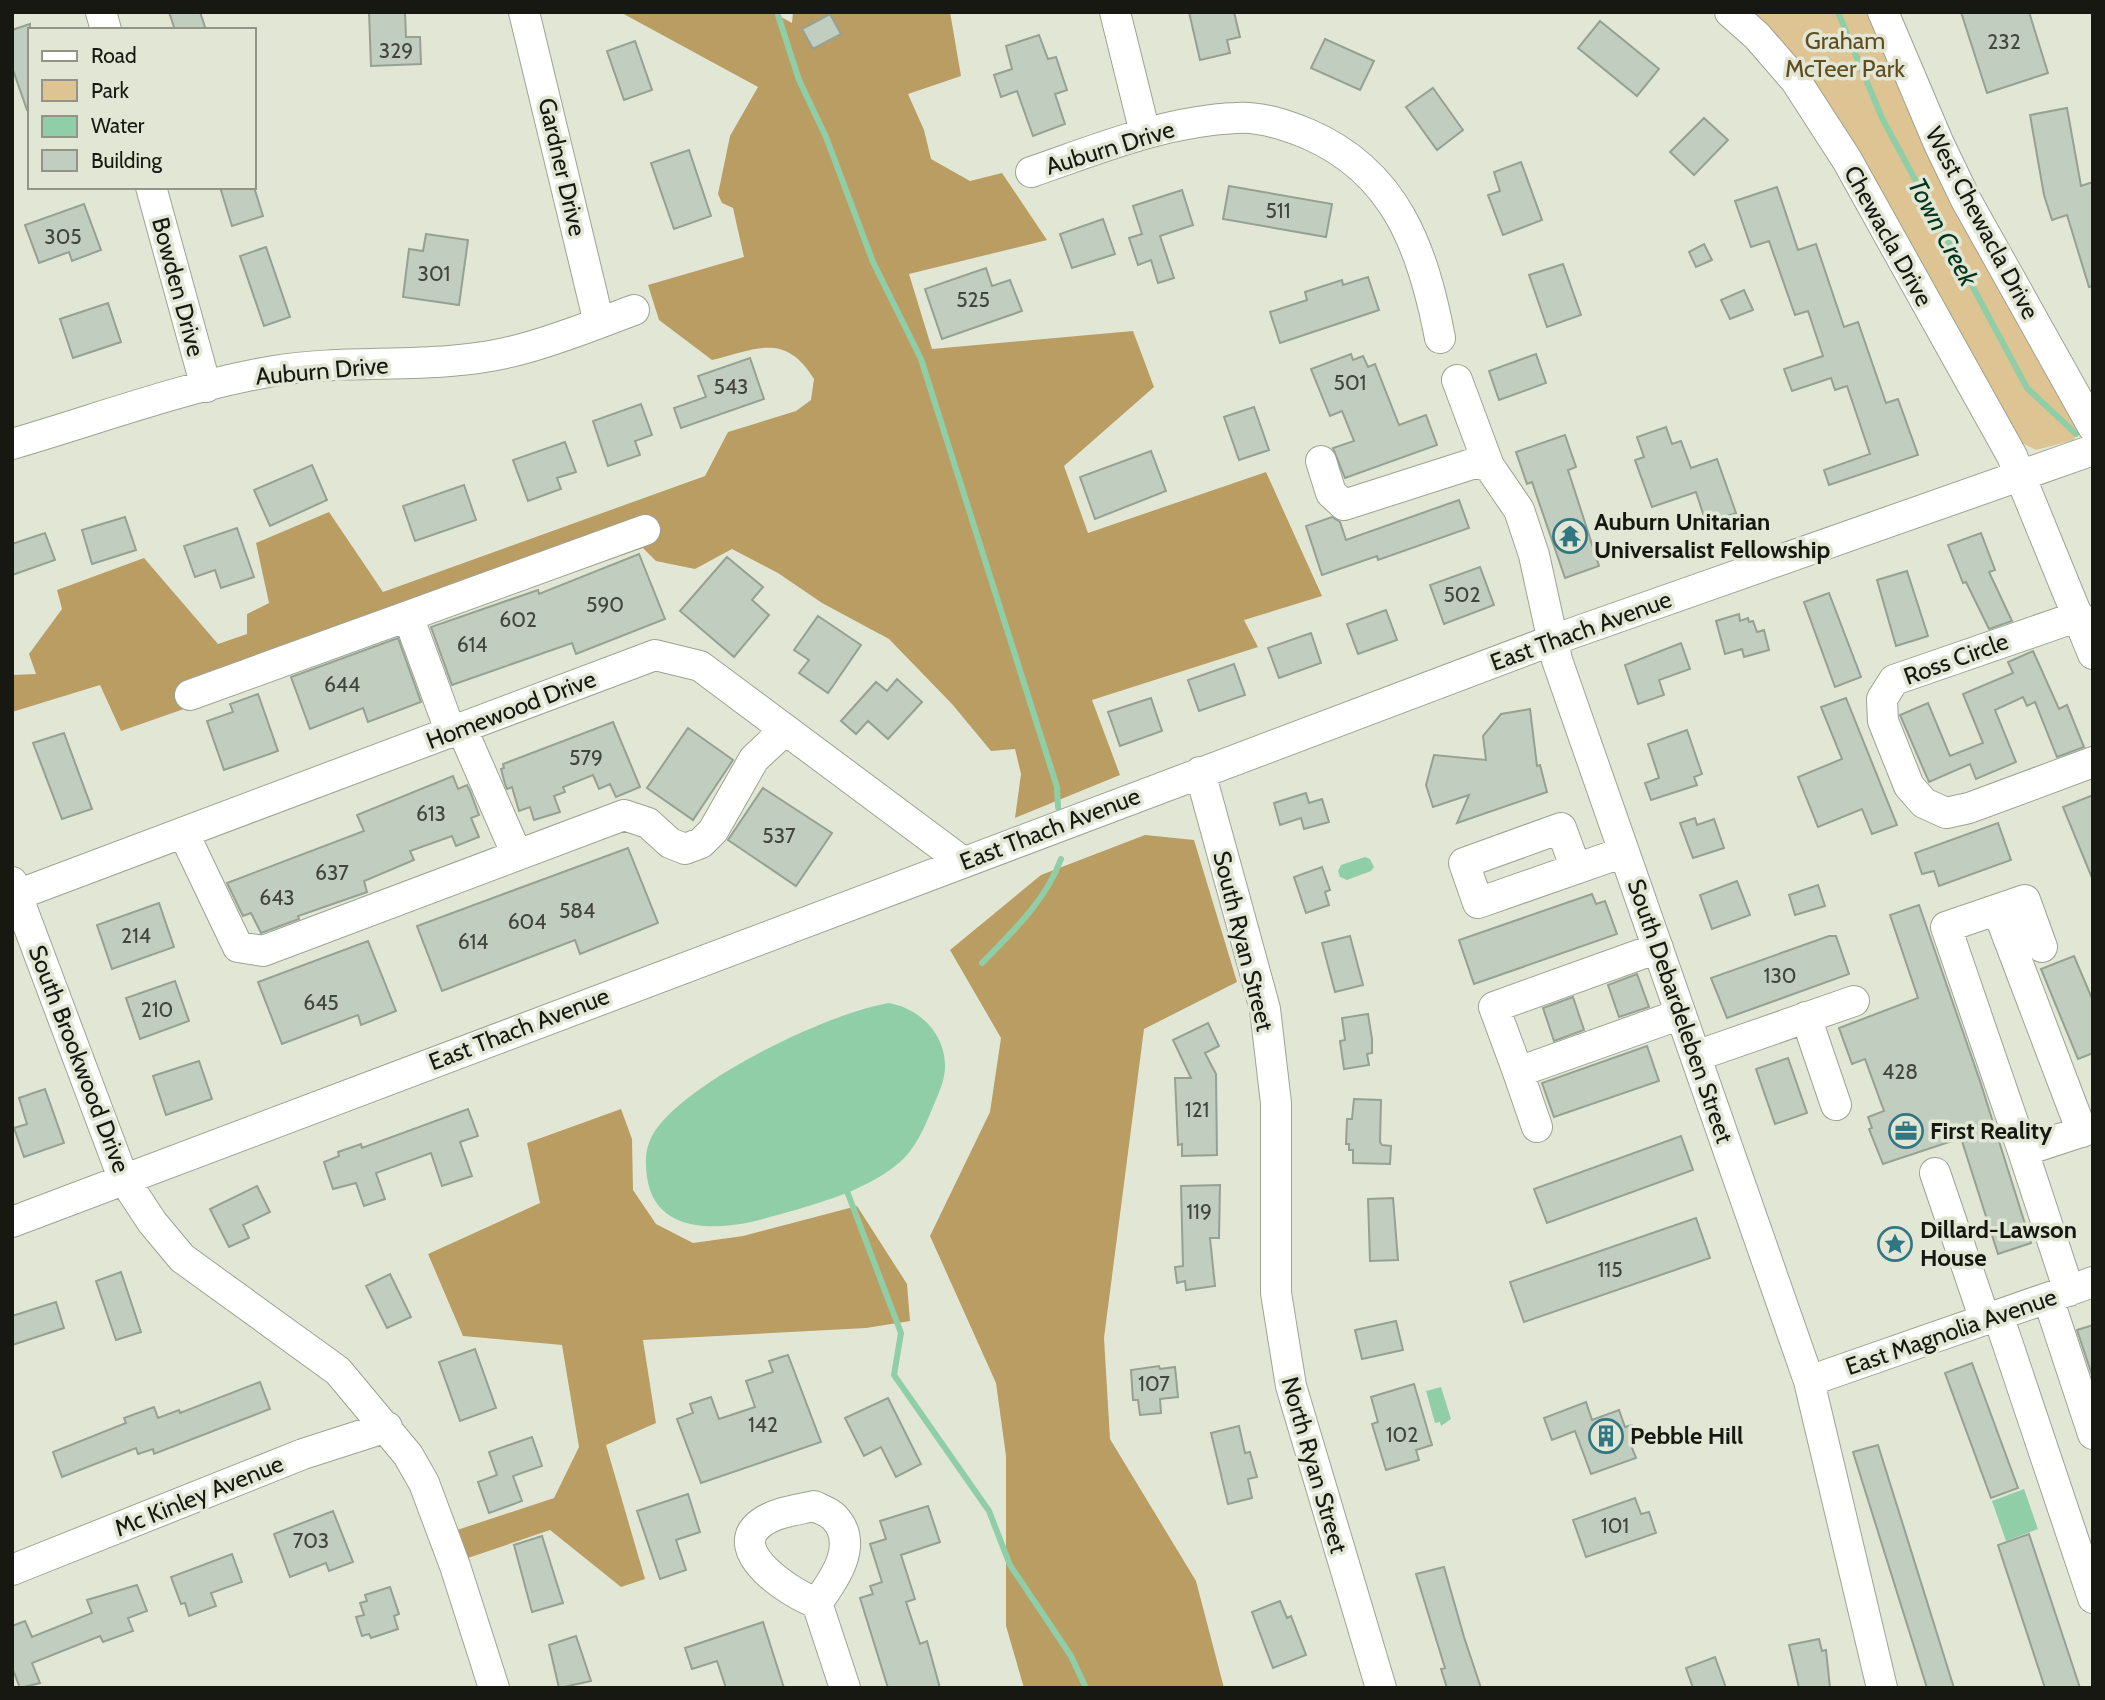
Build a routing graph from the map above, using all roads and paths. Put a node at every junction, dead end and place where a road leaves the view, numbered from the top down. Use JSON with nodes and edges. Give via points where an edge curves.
{"nodes":[{"id":1,"x":524,"y":12,"type":"edge"},
{"id":2,"x":1115,"y":12,"type":"edge"},
{"id":3,"x":1730,"y":12,"type":"edge"},
{"id":4,"x":1883,"y":12,"type":"edge"},
{"id":5,"x":1145,"y":133,"type":"junction"},
{"id":6,"x":1031,"y":172,"type":"dead end"},
{"id":7,"x":152,"y":189,"type":"edge"},
{"id":8,"x":634,"y":310,"type":"dead end"},
{"id":9,"x":599,"y":323,"type":"junction"},
{"id":10,"x":1440,"y":338,"type":"dead end"},
{"id":11,"x":1457,"y":380,"type":"dead end"},
{"id":12,"x":206,"y":387,"type":"junction"},
{"id":13,"x":2093,"y":427,"type":"edge"},
{"id":14,"x":12,"y":444,"type":"edge"},
{"id":15,"x":2093,"y":450,"type":"edge"},
{"id":16,"x":1321,"y":461,"type":"dead end"},
{"id":17,"x":1489,"y":466,"type":"junction"},
{"id":18,"x":2022,"y":477,"type":"junction"},
{"id":19,"x":645,"y":530,"type":"dead end"},
{"id":20,"x":408,"y":616,"type":"junction"},
{"id":21,"x":2078,"y":616,"type":"junction"},
{"id":22,"x":1553,"y":640,"type":"junction"},
{"id":23,"x":2093,"y":654,"type":"edge"},
{"id":24,"x":190,"y":695,"type":"dead end"},
{"id":25,"x":785,"y":730,"type":"junction"},
{"id":26,"x":457,"y":731,"type":"junction"},
{"id":27,"x":2093,"y":762,"type":"edge"},
{"id":28,"x":1200,"y":772,"type":"junction"},
{"id":29,"x":184,"y":834,"type":"junction"},
{"id":30,"x":1624,"y":852,"type":"junction"},
{"id":31,"x":517,"y":855,"type":"junction"},
{"id":32,"x":962,"y":862,"type":"junction"},
{"id":33,"x":1576,"y":869,"type":"dead end"},
{"id":34,"x":14,"y":888,"type":"edge"},
{"id":35,"x":1998,"y":911,"type":"junction"},
{"id":36,"x":2042,"y":947,"type":"dead end"},
{"id":37,"x":1658,"y":948,"type":"junction"},
{"id":38,"x":1854,"y":1001,"type":"dead end"},
{"id":39,"x":1681,"y":1014,"type":"junction"},
{"id":40,"x":1806,"y":1017,"type":"junction"},
{"id":41,"x":1696,"y":1056,"type":"junction"},
{"id":42,"x":1518,"y":1072,"type":"junction"},
{"id":43,"x":1836,"y":1105,"type":"dead end"},
{"id":44,"x":1537,"y":1127,"type":"dead end"},
{"id":45,"x":2088,"y":1130,"type":"edge"},
{"id":46,"x":2023,"y":1151,"type":"junction"},
{"id":47,"x":1935,"y":1173,"type":"dead end"},
{"id":48,"x":123,"y":1178,"type":"junction"},
{"id":49,"x":12,"y":1222,"type":"edge"},
{"id":50,"x":1276,"y":1237,"type":"joint"},
{"id":51,"x":2070,"y":1290,"type":"edge"},
{"id":52,"x":1991,"y":1318,"type":"junction"},
{"id":53,"x":1809,"y":1381,"type":"junction"},
{"id":54,"x":387,"y":1427,"type":"junction"},
{"id":55,"x":2093,"y":1434,"type":"edge"},
{"id":56,"x":12,"y":1570,"type":"edge"},
{"id":57,"x":2093,"y":1598,"type":"edge"},
{"id":58,"x":817,"y":1602,"type":"dead end"},
{"id":59,"x":494,"y":1688,"type":"edge"},
{"id":60,"x":845,"y":1688,"type":"edge"},
{"id":61,"x":1381,"y":1688,"type":"edge"},
{"id":62,"x":1882,"y":1688,"type":"edge"}],
"edges":[{"from":1,"to":9,"type":"street","name":"Gardner Drive"},
{"from":2,"to":5,"type":"street"},
{"from":3,"to":18,"type":"street","name":"Chewacla Drive","via":[[1796,81],[1847,160]]},
{"from":4,"to":13,"type":"street","name":"West Chewacla Drive","via":[[1966,200]]},
{"from":5,"to":6,"type":"street","name":"Auburn Drive"},
{"from":5,"to":10,"type":"street","name":"Auburn Drive","via":[[1239,117],[1287,125],[1331,144],[1369,173],[1399,211],[1430,286]]},
{"from":7,"to":12,"type":"street","name":"Bowden Drive"},
{"from":8,"to":9,"type":"street","name":"Auburn Drive"},
{"from":9,"to":12,"type":"street","name":"Auburn Drive","via":[[517,351],[274,371]]},
{"from":11,"to":17,"type":"street"},
{"from":12,"to":14,"type":"street","name":"Auburn Drive"},
{"from":15,"to":18,"type":"street","name":"East Thach Avenue"},
{"from":16,"to":17,"type":"street","via":[[1331,493],[1344,505],[1475,463]]},
{"from":17,"to":22,"type":"street","via":[[1519,510]]},
{"from":18,"to":21,"type":"street","name":"Chewacla Drive"},
{"from":18,"to":22,"type":"street","name":"East Thach Avenue"},
{"from":19,"to":20,"type":"street"},
{"from":20,"to":24,"type":"street"},
{"from":20,"to":26,"type":"street"},
{"from":21,"to":23,"type":"street","name":"Chewacla Drive"},
{"from":21,"to":27,"type":"street","name":"Ross Circle","via":[[1894,680],[1882,699],[1883,721],[1909,786],[1924,803],[1946,813]]},
{"from":22,"to":28,"type":"street","name":"East Thach Avenue"},
{"from":22,"to":30,"type":"street","name":"South Debardeleben Street"},
{"from":25,"to":26,"type":"street","name":"Homewood Drive","via":[[700,666],[655,655]]},
{"from":25,"to":31,"type":"street","via":[[754,758],[713,831],[701,843],[685,849],[670,843],[648,822],[624,815]]},
{"from":25,"to":32,"type":"street","name":"Homewood Drive"},
{"from":26,"to":29,"type":"street","name":"Homewood Drive"},
{"from":26,"to":31,"type":"street"},
{"from":28,"to":32,"type":"street","name":"East Thach Avenue"},
{"from":28,"to":50,"type":"street","name":"South Ryan Street","via":[[1265,1009],[1276,1103]]},
{"from":29,"to":31,"type":"street","via":[[238,947],[248,951],[263,951]]},
{"from":29,"to":34,"type":"street","name":"Homewood Drive"},
{"from":30,"to":33,"type":"street"},
{"from":30,"to":37,"type":"street","name":"South Debardeleben Street"},
{"from":32,"to":48,"type":"street","name":"East Thach Avenue"},
{"from":34,"to":48,"type":"street","name":"South Brookwood Drive"},
{"from":35,"to":36,"type":"street","via":[[2025,900]]},
{"from":35,"to":45,"type":"street"},
{"from":35,"to":46,"type":"street","via":[[1946,927]]},
{"from":37,"to":39,"type":"street","name":"South Debardeleben Street"},
{"from":37,"to":42,"type":"street","via":[[1494,1007]]},
{"from":38,"to":40,"type":"street"},
{"from":39,"to":41,"type":"street","name":"South Debardeleben Street"},
{"from":39,"to":42,"type":"street"},
{"from":40,"to":41,"type":"street"},
{"from":40,"to":43,"type":"street"},
{"from":41,"to":53,"type":"street","name":"South Debardeleben Street"},
{"from":42,"to":44,"type":"street"},
{"from":45,"to":46,"type":"street"},
{"from":46,"to":51,"type":"street"},
{"from":47,"to":52,"type":"street"},
{"from":48,"to":49,"type":"street","name":"East Thach Avenue"},
{"from":48,"to":54,"type":"street","name":"South Brookwood Drive","via":[[182,1258],[338,1371]]},
{"from":50,"to":61,"type":"street","name":"North Ryan Street","via":[[1276,1293],[1291,1387]]},
{"from":51,"to":52,"type":"street","name":"East Magnolia Avenue"},
{"from":51,"to":55,"type":"street"},
{"from":52,"to":53,"type":"street","name":"East Magnolia Avenue"},
{"from":52,"to":57,"type":"street"},
{"from":53,"to":62,"type":"street","name":"South Debardeleben Street"},
{"from":54,"to":56,"type":"street","name":"Mc Kinley Avenue","via":[[303,1454]]},
{"from":54,"to":59,"type":"street","name":"South Brookwood Drive","via":[[424,1483]]},
{"from":58,"to":60,"type":"street"}]}
